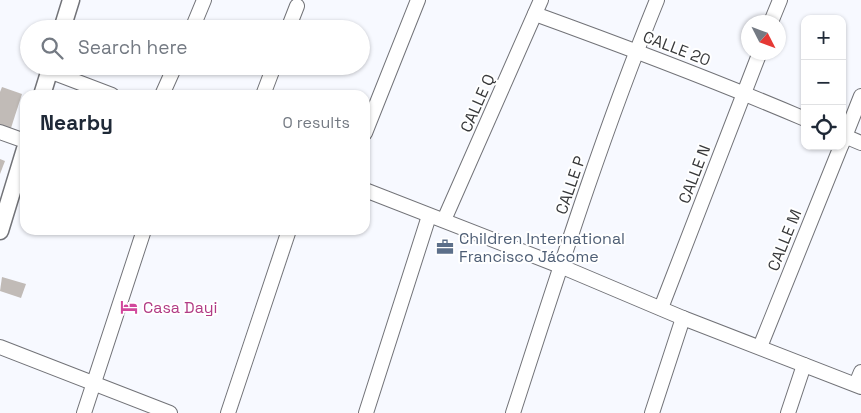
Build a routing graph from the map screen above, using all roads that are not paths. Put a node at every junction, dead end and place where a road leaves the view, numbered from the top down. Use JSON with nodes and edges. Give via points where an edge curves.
{"nodes":[{"id":1,"x":71,"y":0,"type":"edge"},
{"id":2,"x":204,"y":0,"type":"edge"},
{"id":3,"x":417,"y":0,"type":"edge"},
{"id":4,"x":541,"y":0,"type":"edge"},
{"id":5,"x":658,"y":0,"type":"edge"},
{"id":6,"x":780,"y":0,"type":"edge"},
{"id":7,"x":297,"y":6,"type":"dead end"},
{"id":8,"x":535,"y":14,"type":"junction"},
{"id":9,"x":774,"y":15,"type":"edge"},
{"id":10,"x":65,"y":20,"type":"edge"},
{"id":11,"x":196,"y":20,"type":"edge"},
{"id":12,"x":292,"y":20,"type":"edge"},
{"id":13,"x":636,"y":51,"type":"junction"},
{"id":14,"x":757,"y":60,"type":"edge"},
{"id":15,"x":48,"y":75,"type":"edge"},
{"id":16,"x":64,"y":75,"type":"edge"},
{"id":17,"x":171,"y":75,"type":"edge"},
{"id":18,"x":271,"y":75,"type":"edge"},
{"id":19,"x":44,"y":90,"type":"edge"},
{"id":20,"x":100,"y":90,"type":"edge"},
{"id":21,"x":164,"y":90,"type":"edge"},
{"id":22,"x":265,"y":90,"type":"edge"},
{"id":23,"x":745,"y":94,"type":"junction"},
{"id":24,"x":861,"y":96,"type":"edge"},
{"id":25,"x":801,"y":117,"type":"edge"},
{"id":26,"x":370,"y":120,"type":"edge"},
{"id":27,"x":0,"y":132,"type":"edge"},
{"id":28,"x":846,"y":133,"type":"edge"},
{"id":29,"x":20,"y":139,"type":"edge"},
{"id":30,"x":846,"y":140,"type":"edge"},
{"id":31,"x":861,"y":142,"type":"edge"},
{"id":32,"x":839,"y":150,"type":"edge"},
{"id":33,"x":20,"y":163,"type":"edge"},
{"id":34,"x":370,"y":192,"type":"edge"},
{"id":35,"x":4,"y":207,"type":"edge"},
{"id":36,"x":429,"y":216,"type":"junction"},
{"id":37,"x":444,"y":220,"type":"junction"},
{"id":38,"x":0,"y":231,"type":"edge"},
{"id":39,"x":142,"y":235,"type":"edge"},
{"id":40,"x":287,"y":235,"type":"edge"},
{"id":41,"x":560,"y":266,"type":"junction"},
{"id":42,"x":661,"y":308,"type":"junction"},
{"id":43,"x":683,"y":318,"type":"junction"},
{"id":44,"x":0,"y":347,"type":"edge"},
{"id":45,"x":760,"y":347,"type":"junction"},
{"id":46,"x":804,"y":365,"type":"junction"},
{"id":47,"x":859,"y":381,"type":"edge"},
{"id":48,"x":94,"y":383,"type":"junction"},
{"id":49,"x":84,"y":413,"type":"edge"},
{"id":50,"x":170,"y":413,"type":"edge"},
{"id":51,"x":228,"y":413,"type":"edge"},
{"id":52,"x":366,"y":413,"type":"edge"},
{"id":53,"x":513,"y":413,"type":"edge"},
{"id":54,"x":652,"y":413,"type":"edge"},
{"id":55,"x":788,"y":413,"type":"edge"}],
"edges":[{"from":1,"to":10,"type":"street"},
{"from":2,"to":11,"type":"street"},
{"from":3,"to":26,"type":"street"},
{"from":4,"to":8,"type":"street","name":"CALLE Q"},
{"from":5,"to":13,"type":"street","name":"CALLE P"},
{"from":6,"to":9,"type":"street"},
{"from":7,"to":12,"type":"street"},
{"from":8,"to":13,"type":"street","name":"CALLE 20"},
{"from":8,"to":37,"type":"street","name":"CALLE Q"},
{"from":13,"to":23,"type":"street","name":"CALLE 20"},
{"from":13,"to":41,"type":"street","name":"CALLE P"},
{"from":14,"to":23,"type":"street","name":"CALLE N"},
{"from":15,"to":19,"type":"street"},
{"from":16,"to":20,"type":"street"},
{"from":17,"to":21,"type":"street"},
{"from":18,"to":22,"type":"street"},
{"from":23,"to":25,"type":"street","name":"CALLE 20"},
{"from":23,"to":42,"type":"street","name":"CALLE N"},
{"from":24,"to":28,"type":"street","name":"CALLE M"},
{"from":27,"to":29,"type":"street"},
{"from":30,"to":31,"type":"street"},
{"from":32,"to":45,"type":"street","name":"CALLE M"},
{"from":33,"to":35,"type":"street"},
{"from":34,"to":36,"type":"street"},
{"from":35,"to":38,"type":"street"},
{"from":36,"to":37,"type":"street"},
{"from":36,"to":52,"type":"street"},
{"from":37,"to":41,"type":"street"},
{"from":39,"to":48,"type":"street"},
{"from":40,"to":51,"type":"street"},
{"from":41,"to":42,"type":"street"},
{"from":41,"to":53,"type":"street","name":"CALLE P"},
{"from":42,"to":43,"type":"street"},
{"from":43,"to":45,"type":"street"},
{"from":43,"to":54,"type":"street"},
{"from":44,"to":48,"type":"street"},
{"from":45,"to":46,"type":"street"},
{"from":46,"to":47,"type":"street"},
{"from":46,"to":55,"type":"street"},
{"from":48,"to":49,"type":"street"},
{"from":48,"to":50,"type":"street"}]}
